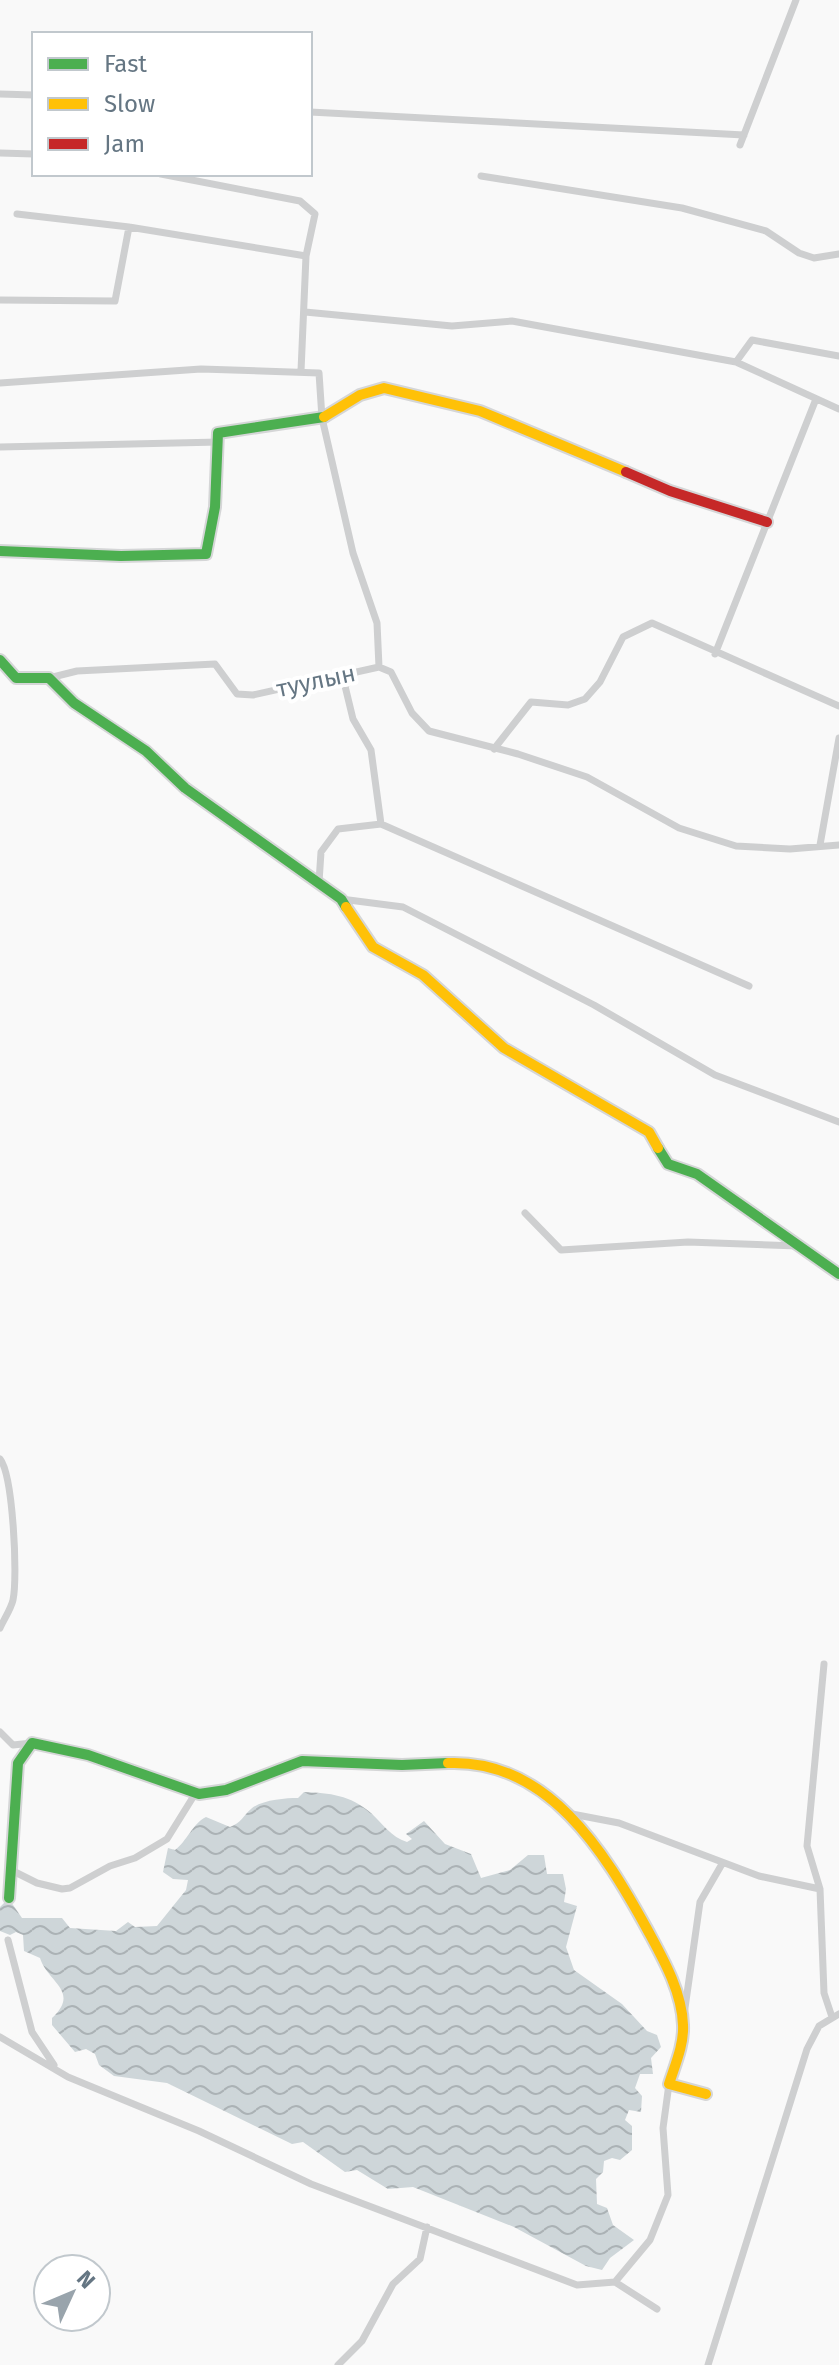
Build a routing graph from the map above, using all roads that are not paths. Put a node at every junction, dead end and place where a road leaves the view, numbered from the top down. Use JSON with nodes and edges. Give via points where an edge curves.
{"nodes":[{"id":1,"x":796,"y":0,"type":"edge"},
{"id":2,"x":0,"y":94,"type":"edge"},
{"id":3,"x":32,"y":95,"type":"edge"},
{"id":4,"x":312,"y":112,"type":"edge"},
{"id":5,"x":744,"y":135,"type":"junction"},
{"id":6,"x":740,"y":145,"type":"dead end"},
{"id":7,"x":0,"y":153,"type":"edge"},
{"id":8,"x":32,"y":154,"type":"edge"},
{"id":9,"x":171,"y":176,"type":"edge"},
{"id":10,"x":481,"y":176,"type":"dead end"},
{"id":11,"x":17,"y":214,"type":"dead end"},
{"id":12,"x":129,"y":227,"type":"junction"},
{"id":13,"x":839,"y":254,"type":"edge"},
{"id":14,"x":306,"y":256,"type":"junction"},
{"id":15,"x":0,"y":300,"type":"edge"},
{"id":16,"x":305,"y":312,"type":"junction"},
{"id":17,"x":839,"y":356,"type":"edge"},
{"id":18,"x":736,"y":362,"type":"junction"},
{"id":19,"x":301,"y":371,"type":"junction"},
{"id":20,"x":0,"y":383,"type":"edge"},
{"id":21,"x":816,"y":399,"type":"junction"},
{"id":22,"x":839,"y":409,"type":"edge"},
{"id":23,"x":322,"y":418,"type":"junction"},
{"id":24,"x":219,"y":442,"type":"junction"},
{"id":25,"x":0,"y":447,"type":"edge"},
{"id":26,"x":767,"y":522,"type":"junction"},
{"id":27,"x":0,"y":551,"type":"edge"},
{"id":28,"x":715,"y":654,"type":"junction"},
{"id":29,"x":0,"y":660,"type":"edge"},
{"id":30,"x":379,"y":667,"type":"junction"},
{"id":31,"x":355,"y":673,"type":"junction"},
{"id":32,"x":49,"y":678,"type":"junction"},
{"id":33,"x":839,"y":706,"type":"edge"},
{"id":34,"x":839,"y":738,"type":"edge"},
{"id":35,"x":494,"y":749,"type":"junction"},
{"id":36,"x":381,"y":824,"type":"junction"},
{"id":37,"x":820,"y":845,"type":"junction"},
{"id":38,"x":839,"y":845,"type":"edge"},
{"id":39,"x":319,"y":882,"type":"junction"},
{"id":40,"x":341,"y":899,"type":"junction"},
{"id":41,"x":749,"y":986,"type":"dead end"},
{"id":42,"x":839,"y":1122,"type":"edge"},
{"id":43,"x":525,"y":1213,"type":"dead end"},
{"id":44,"x":798,"y":1246,"type":"junction"},
{"id":45,"x":839,"y":1274,"type":"edge"},
{"id":46,"x":0,"y":1459,"type":"edge"},
{"id":47,"x":0,"y":1628,"type":"edge"},
{"id":48,"x":824,"y":1664,"type":"dead end"},
{"id":49,"x":0,"y":1732,"type":"edge"},
{"id":50,"x":32,"y":1743,"type":"junction"},
{"id":51,"x":13,"y":1745,"type":"junction"},
{"id":52,"x":18,"y":1763,"type":"junction"},
{"id":53,"x":195,"y":1794,"type":"junction"},
{"id":54,"x":572,"y":1814,"type":"junction"},
{"id":55,"x":722,"y":1864,"type":"junction"},
{"id":56,"x":11,"y":1870,"type":"junction"},
{"id":57,"x":820,"y":1889,"type":"junction"},
{"id":58,"x":9,"y":1898,"type":"dead end"},
{"id":59,"x":8,"y":1940,"type":"dead end"},
{"id":60,"x":835,"y":2016,"type":"edge"},
{"id":61,"x":683,"y":2021,"type":"junction"},
{"id":62,"x":0,"y":2037,"type":"edge"},
{"id":63,"x":61,"y":2072,"type":"junction"},
{"id":64,"x":669,"y":2084,"type":"junction"},
{"id":65,"x":706,"y":2094,"type":"dead end"},
{"id":66,"x":427,"y":2227,"type":"junction"},
{"id":67,"x":615,"y":2282,"type":"junction"},
{"id":68,"x":657,"y":2309,"type":"dead end"},
{"id":69,"x":338,"y":2365,"type":"edge"},
{"id":70,"x":708,"y":2365,"type":"edge"}],
"edges":[{"from":1,"to":5,"type":"street"},
{"from":2,"to":3,"type":"street"},
{"from":4,"to":5,"type":"street"},
{"from":5,"to":6,"type":"street"},
{"from":7,"to":8,"type":"street"},
{"from":9,"to":14,"type":"street","via":[[300,201],[315,214]]},
{"from":10,"to":13,"type":"street","via":[[682,208],[766,231],[814,258]]},
{"from":11,"to":12,"type":"street"},
{"from":12,"to":14,"type":"street"},
{"from":12,"to":15,"type":"street","via":[[115,301]]},
{"from":14,"to":16,"type":"street"},
{"from":16,"to":18,"type":"street","via":[[452,326],[512,321]]},
{"from":16,"to":19,"type":"street"},
{"from":17,"to":18,"type":"street","via":[[752,340]]},
{"from":18,"to":21,"type":"street"},
{"from":19,"to":20,"type":"street","via":[[201,369]]},
{"from":19,"to":23,"type":"street","via":[[319,373]]},
{"from":21,"to":22,"type":"street"},
{"from":21,"to":26,"type":"street"},
{"from":23,"to":24,"type":"street","via":[[218,433]]},
{"from":23,"to":26,"type":"street","via":[[360,395],[384,388],[480,411],[670,491]]},
{"from":23,"to":30,"type":"street","via":[[353,553],[377,623]]},
{"from":24,"to":25,"type":"street"},
{"from":24,"to":27,"type":"street","via":[[206,554]]},
{"from":26,"to":28,"type":"street"},
{"from":28,"to":33,"type":"street"},
{"from":28,"to":35,"type":"street","via":[[652,623],[643,625],[623,637],[585,699],[568,705],[531,702]]},
{"from":29,"to":32,"type":"street","via":[[16,678]]},
{"from":30,"to":31,"type":"street","name":"туулын"},
{"from":30,"to":35,"type":"street","via":[[391,672],[412,713],[429,731]]},
{"from":31,"to":32,"type":"street","name":"туулын","via":[[253,695],[237,694],[215,664],[77,671]]},
{"from":31,"to":36,"type":"street","via":[[345,686],[353,719],[371,750]]},
{"from":32,"to":39,"type":"street","via":[[86,712],[146,751],[185,788]]},
{"from":34,"to":37,"type":"street"},
{"from":35,"to":37,"type":"street","via":[[587,777],[679,828],[736,846]]},
{"from":36,"to":39,"type":"street","via":[[338,829],[321,852]]},
{"from":36,"to":41,"type":"street"},
{"from":37,"to":38,"type":"street"},
{"from":39,"to":40,"type":"street"},
{"from":40,"to":42,"type":"street","via":[[403,907],[594,1005],[715,1075]]},
{"from":40,"to":44,"type":"street","via":[[373,947],[423,975],[504,1048],[649,1132],[668,1164],[697,1174]]},
{"from":43,"to":44,"type":"street","via":[[561,1250],[688,1242]]},
{"from":44,"to":45,"type":"street"},
{"from":46,"to":47,"type":"street","via":[[11,1499],[13,1600]]},
{"from":48,"to":57,"type":"street","via":[[807,1819],[807,1846]]},
{"from":49,"to":51,"type":"street"},
{"from":50,"to":51,"type":"street"},
{"from":50,"to":52,"type":"street"},
{"from":50,"to":53,"type":"street","via":[[139,1772]]},
{"from":51,"to":52,"type":"street"},
{"from":52,"to":56,"type":"street"},
{"from":53,"to":54,"type":"street","via":[[242,1786],[303,1761],[466,1762],[500,1767]]},
{"from":53,"to":56,"type":"street","via":[[167,1839],[70,1888],[37,1883]]},
{"from":54,"to":55,"type":"street","via":[[619,1823]]},
{"from":54,"to":61,"type":"street","via":[[633,1903],[666,1965]]},
{"from":55,"to":57,"type":"street"},
{"from":55,"to":61,"type":"street","via":[[700,1902]]},
{"from":56,"to":58,"type":"street"},
{"from":57,"to":60,"type":"street","via":[[824,1993]]},
{"from":59,"to":63,"type":"street","via":[[32,2032]]},
{"from":60,"to":70,"type":"street","via":[[815,2031],[807,2049]]},
{"from":61,"to":64,"type":"street"},
{"from":62,"to":63,"type":"street"},
{"from":63,"to":66,"type":"street","via":[[311,2184]]},
{"from":64,"to":65,"type":"street"},
{"from":64,"to":67,"type":"street","via":[[663,2128],[668,2195],[650,2240]]},
{"from":66,"to":67,"type":"street","via":[[577,2285]]},
{"from":66,"to":69,"type":"street","via":[[420,2259],[393,2284],[362,2341]]},
{"from":67,"to":68,"type":"street"}]}
